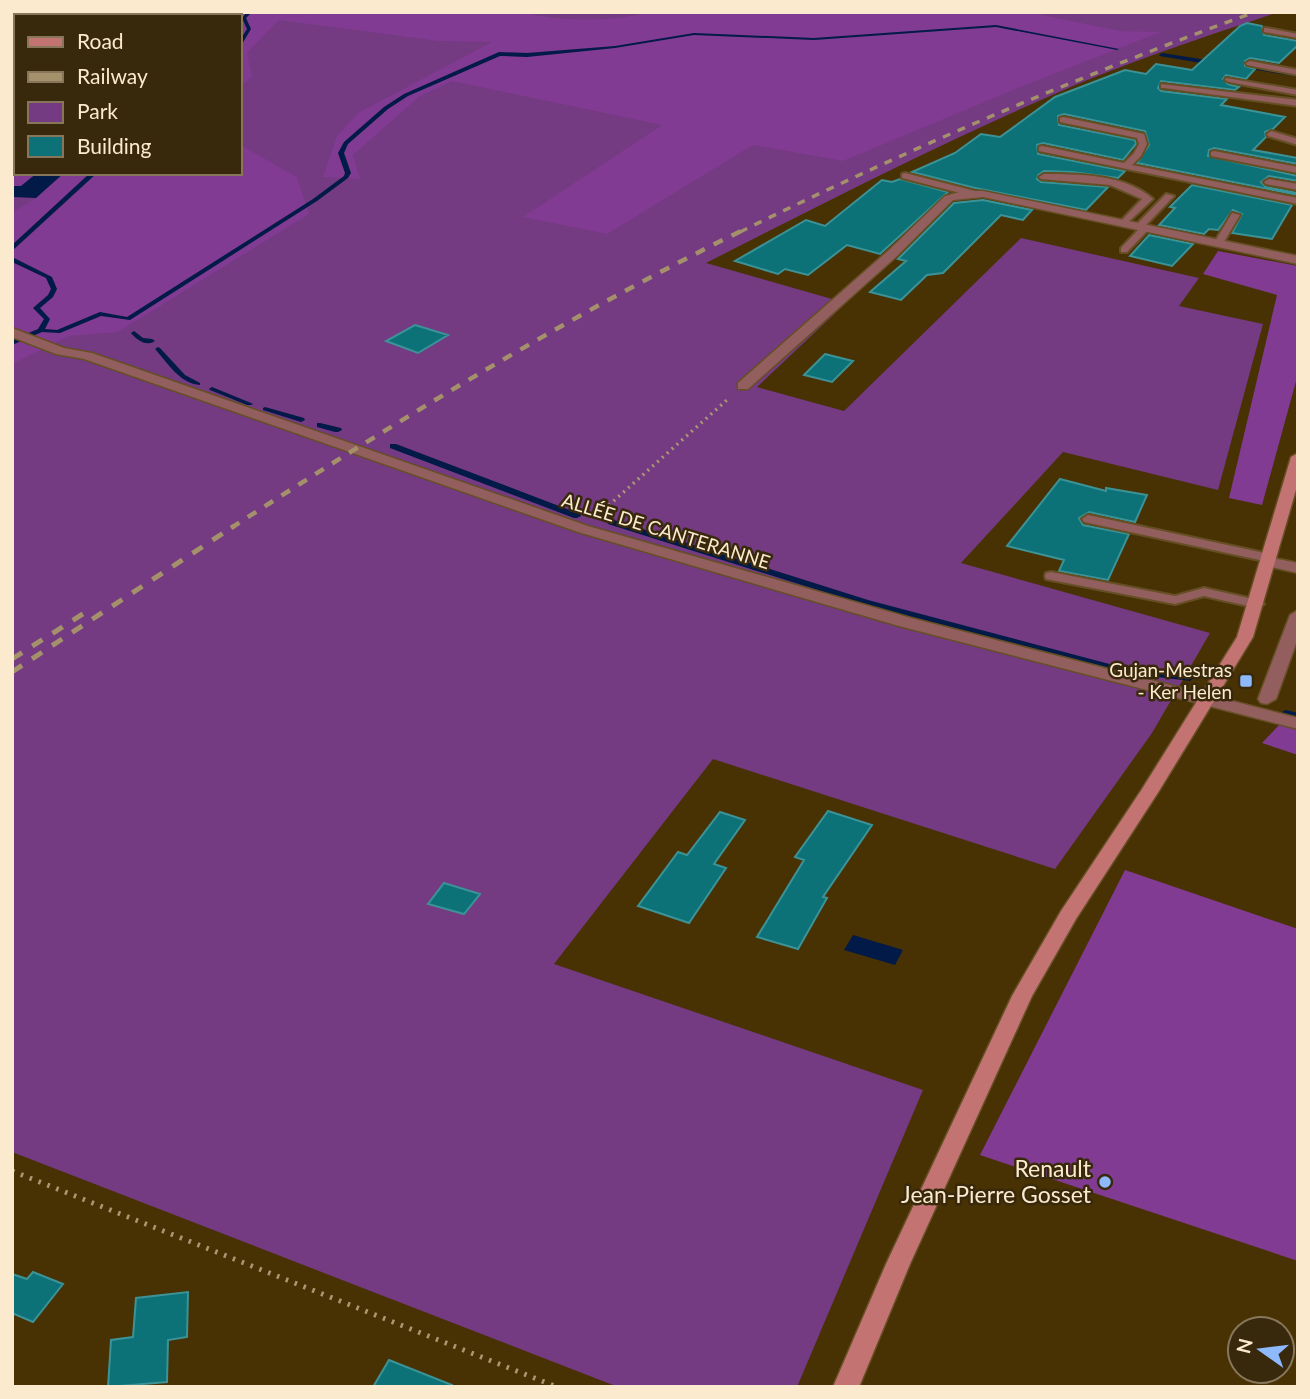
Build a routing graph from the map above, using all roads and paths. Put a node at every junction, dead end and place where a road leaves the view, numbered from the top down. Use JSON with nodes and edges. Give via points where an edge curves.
{"nodes":[{"id":1,"x":1268,"y":30,"type":"dead end"},
{"id":2,"x":1298,"y":36,"type":"edge"},
{"id":3,"x":1251,"y":63,"type":"dead end"},
{"id":4,"x":1298,"y":73,"type":"edge"},
{"id":5,"x":1229,"y":80,"type":"dead end"},
{"id":6,"x":1164,"y":86,"type":"dead end"},
{"id":7,"x":1298,"y":93,"type":"edge"},
{"id":8,"x":1298,"y":103,"type":"edge"},
{"id":9,"x":1063,"y":120,"type":"dead end"},
{"id":10,"x":1271,"y":134,"type":"dead end"},
{"id":11,"x":1298,"y":142,"type":"edge"},
{"id":12,"x":1042,"y":149,"type":"dead end"},
{"id":13,"x":1214,"y":154,"type":"dead end"},
{"id":14,"x":1125,"y":167,"type":"junction"},
{"id":15,"x":1298,"y":170,"type":"edge"},
{"id":16,"x":905,"y":176,"type":"dead end"},
{"id":17,"x":1044,"y":177,"type":"dead end"},
{"id":18,"x":1269,"y":182,"type":"dead end"},
{"id":19,"x":1298,"y":187,"type":"edge"},
{"id":20,"x":972,"y":193,"type":"junction"},
{"id":21,"x":1169,"y":196,"type":"dead end"},
{"id":22,"x":1298,"y":201,"type":"edge"},
{"id":23,"x":1235,"y":215,"type":"dead end"},
{"id":24,"x":1124,"y":223,"type":"junction"},
{"id":25,"x":1142,"y":227,"type":"junction"},
{"id":26,"x":1219,"y":243,"type":"junction"},
{"id":27,"x":1124,"y":250,"type":"dead end"},
{"id":28,"x":1298,"y":260,"type":"edge"},
{"id":29,"x":15,"y":333,"type":"edge"},
{"id":30,"x":743,"y":386,"type":"joint"},
{"id":31,"x":1298,"y":457,"type":"edge"},
{"id":32,"x":1088,"y":519,"type":"dead end"},
{"id":33,"x":583,"y":529,"type":"junction"},
{"id":34,"x":1269,"y":560,"type":"junction"},
{"id":35,"x":1298,"y":568,"type":"edge"},
{"id":36,"x":1051,"y":576,"type":"dead end"},
{"id":37,"x":1257,"y":604,"type":"junction"},
{"id":38,"x":1298,"y":615,"type":"edge"},
{"id":39,"x":1267,"y":699,"type":"dead end"},
{"id":40,"x":1207,"y":701,"type":"junction"},
{"id":41,"x":1298,"y":724,"type":"edge"},
{"id":42,"x":12,"y":1171,"type":"edge"},
{"id":43,"x":557,"y":1387,"type":"edge"},
{"id":44,"x":846,"y":1387,"type":"edge"}],
"edges":[{"from":1,"to":2,"type":"lane"},
{"from":3,"to":4,"type":"lane"},
{"from":5,"to":7,"type":"lane"},
{"from":6,"to":8,"type":"lane"},
{"from":9,"to":14,"type":"lane","via":[[1141,136],[1138,154]]},
{"from":10,"to":11,"type":"lane"},
{"from":12,"to":14,"type":"lane"},
{"from":13,"to":15,"type":"lane"},
{"from":14,"to":22,"type":"lane"},
{"from":16,"to":20,"type":"lane"},
{"from":17,"to":24,"type":"lane","via":[[1100,180],[1148,199]]},
{"from":18,"to":19,"type":"lane"},
{"from":20,"to":24,"type":"street"},
{"from":20,"to":30,"type":"street","via":[[949,198]]},
{"from":21,"to":25,"type":"lane"},
{"from":23,"to":26,"type":"lane"},
{"from":24,"to":25,"type":"street"},
{"from":25,"to":26,"type":"street"},
{"from":25,"to":27,"type":"lane"},
{"from":26,"to":28,"type":"street"},
{"from":29,"to":33,"type":"street","name":"ALLÉE DE CANTERANNE"},
{"from":30,"to":33,"type":"path"},
{"from":31,"to":34,"type":"main road"},
{"from":32,"to":34,"type":"lane"},
{"from":33,"to":40,"type":"street","name":"ALLÉE DE CANTERANNE","via":[[905,622]]},
{"from":34,"to":35,"type":"street"},
{"from":34,"to":37,"type":"main road"},
{"from":36,"to":37,"type":"lane","via":[[1175,600],[1204,592]]},
{"from":37,"to":40,"type":"main road","via":[[1245,637]]},
{"from":38,"to":39,"type":"street"},
{"from":40,"to":41,"type":"street","name":"ALLÉE DE CANTERANNE"},
{"from":40,"to":44,"type":"main road","via":[[1068,916],[1022,996]]},
{"from":42,"to":43,"type":"path"}]}
